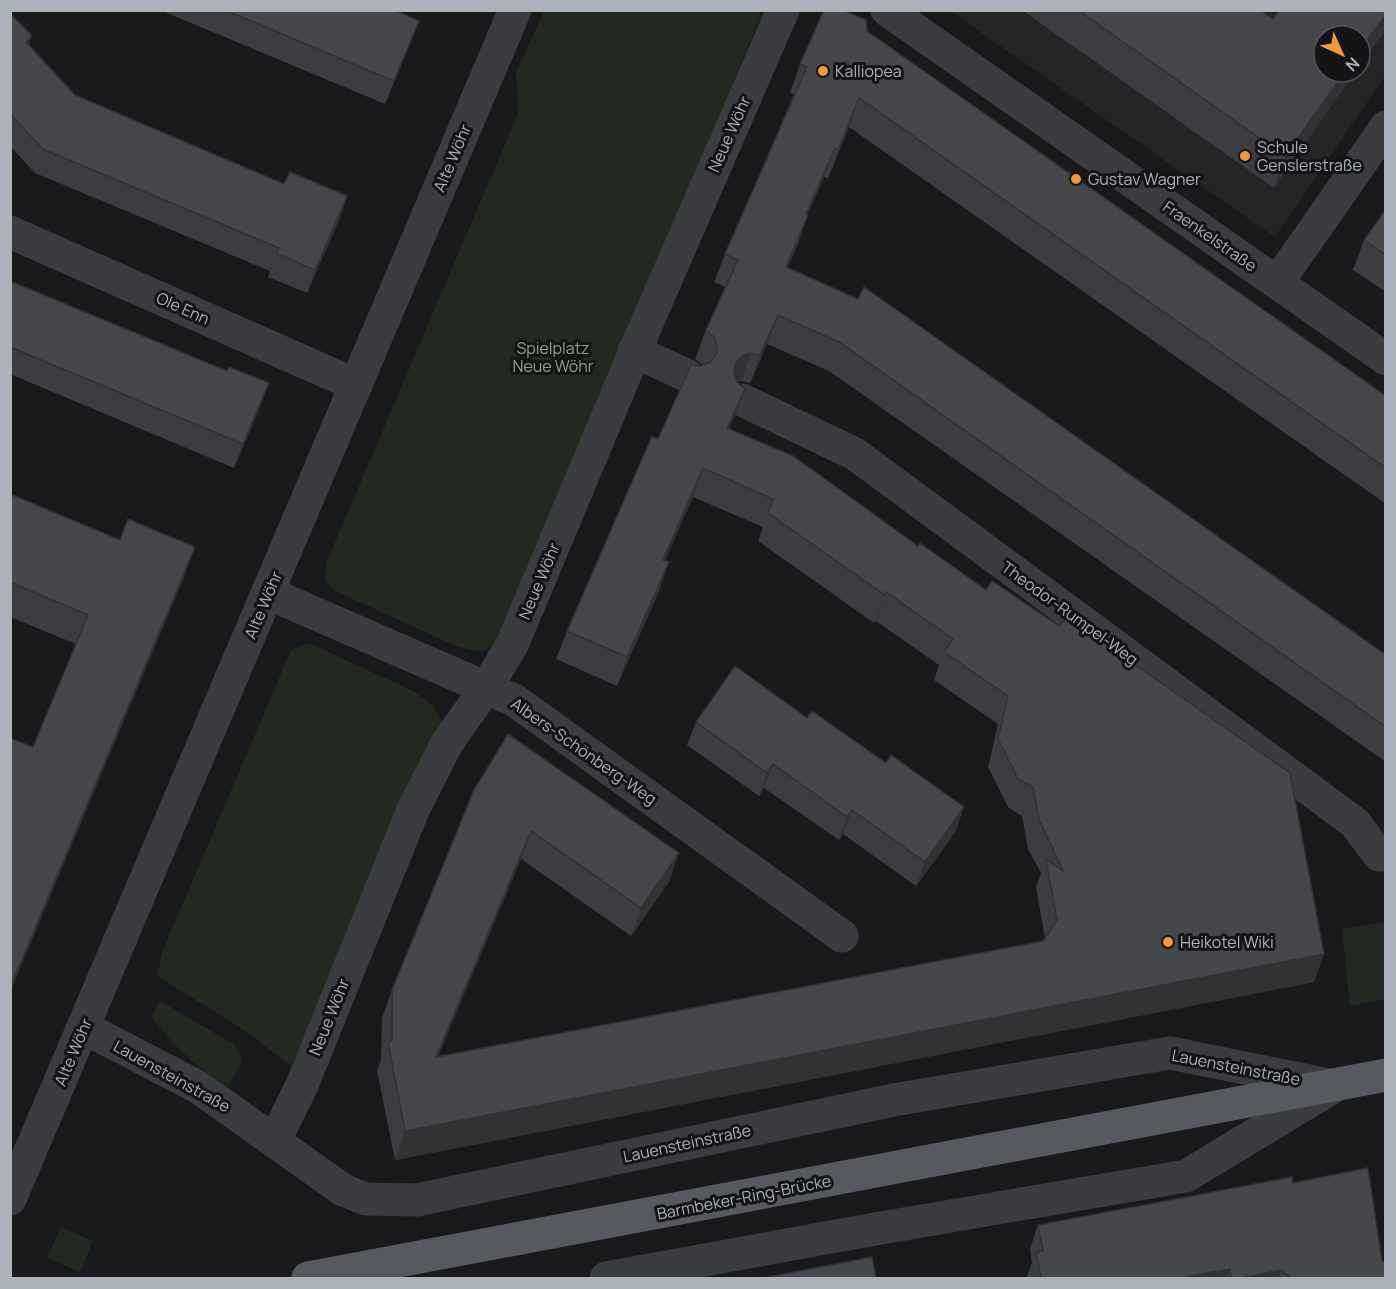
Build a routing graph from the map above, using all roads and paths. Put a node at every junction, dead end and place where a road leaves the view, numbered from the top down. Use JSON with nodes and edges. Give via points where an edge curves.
{"nodes":[{"id":1,"x":515,"y":10,"type":"edge"},
{"id":2,"x":783,"y":10,"type":"edge"},
{"id":3,"x":886,"y":10,"type":"edge"},
{"id":4,"x":1386,"y":127,"type":"edge"},
{"id":5,"x":10,"y":232,"type":"edge"},
{"id":6,"x":1277,"y":283,"type":"junction"},
{"id":7,"x":634,"y":351,"type":"junction"},
{"id":8,"x":1386,"y":359,"type":"edge"},
{"id":9,"x":688,"y":376,"type":"edge"},
{"id":10,"x":356,"y":385,"type":"junction"},
{"id":11,"x":742,"y":400,"type":"edge"},
{"id":12,"x":268,"y":593,"type":"junction"},
{"id":13,"x":486,"y":688,"type":"junction"},
{"id":14,"x":1379,"y":855,"type":"dead end"},
{"id":15,"x":842,"y":936,"type":"dead end"},
{"id":16,"x":83,"y":1027,"type":"junction"},
{"id":17,"x":1386,"y":1075,"type":"edge"},
{"id":18,"x":1335,"y":1086,"type":"junction"},
{"id":19,"x":1180,"y":1114,"type":"joint"},
{"id":20,"x":275,"y":1140,"type":"junction"},
{"id":21,"x":10,"y":1200,"type":"edge"},
{"id":22,"x":308,"y":1278,"type":"edge"},
{"id":23,"x":606,"y":1278,"type":"edge"}],
"edges":[{"from":1,"to":10,"type":"street","name":"Alte Wöhr"},
{"from":2,"to":7,"type":"street","name":"Neue Wöhr"},
{"from":3,"to":6,"type":"street","name":"Fraenkelstraße"},
{"from":4,"to":6,"type":"street"},
{"from":5,"to":10,"type":"street","name":"Ole Enn"},
{"from":6,"to":8,"type":"street","name":"Fraenkelstraße"},
{"from":7,"to":9,"type":"street"},
{"from":7,"to":13,"type":"street","name":"Neue Wöhr","via":[[513,645]]},
{"from":10,"to":12,"type":"street","name":"Alte Wöhr"},
{"from":11,"to":14,"type":"street","name":"Theodor-Rumpel-Weg","via":[[855,454],[1355,823]]},
{"from":12,"to":13,"type":"street","name":"Albers-Schönberg-Weg"},
{"from":12,"to":16,"type":"street","name":"Alte Wöhr"},
{"from":13,"to":15,"type":"street","name":"Albers-Schönberg-Weg","via":[[535,713]]},
{"from":13,"to":20,"type":"street","name":"Neue Wöhr","via":[[447,743],[413,810],[302,1085]]},
{"from":16,"to":20,"type":"street","name":"Lauensteinstraße","via":[[198,1087]]},
{"from":16,"to":21,"type":"street","name":"Alte Wöhr"},
{"from":17,"to":18,"type":"main road","name":"Lauensteinstraße"},
{"from":18,"to":19,"type":"main road","name":"Lauensteinstraße"},
{"from":18,"to":20,"type":"street","name":"Lauensteinstraße","via":[[1170,1053],[894,1100],[417,1200],[366,1199],[343,1190]]},
{"from":18,"to":23,"type":"street","name":"Lauensteinstraße","via":[[1186,1176]]},
{"from":19,"to":22,"type":"main road","name":"Barmbeker-Ring-Brücke"}]}
